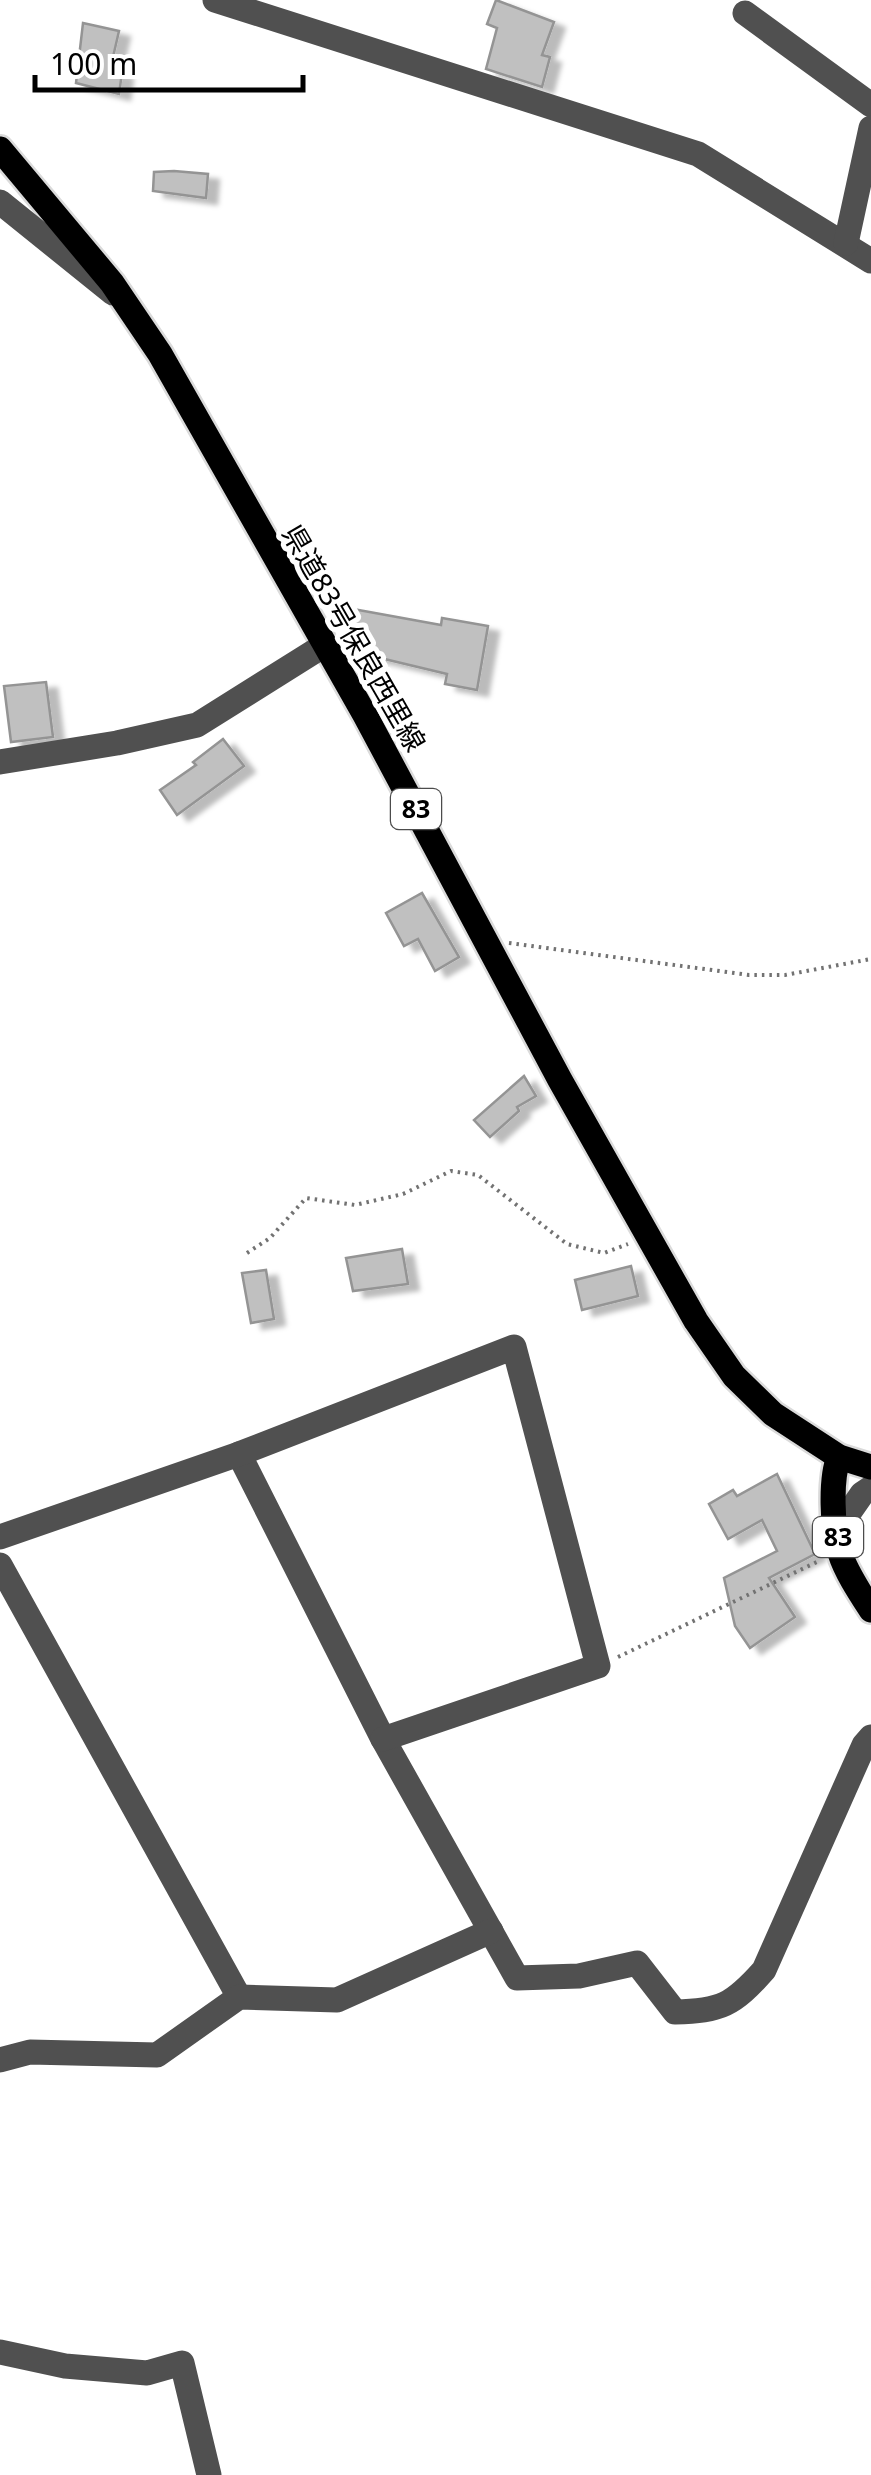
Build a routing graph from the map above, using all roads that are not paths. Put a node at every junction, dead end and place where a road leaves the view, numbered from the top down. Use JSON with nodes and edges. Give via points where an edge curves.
{"nodes":[{"id":1,"x":215,"y":0,"type":"edge"},
{"id":2,"x":745,"y":13,"type":"dead end"},
{"id":3,"x":871,"y":106,"type":"edge"},
{"id":4,"x":871,"y":128,"type":"edge"},
{"id":5,"x":0,"y":149,"type":"edge"},
{"id":6,"x":0,"y":202,"type":"edge"},
{"id":7,"x":846,"y":243,"type":"junction"},
{"id":8,"x":871,"y":261,"type":"edge"},
{"id":9,"x":126,"y":303,"type":"junction"},
{"id":10,"x":324,"y":646,"type":"junction"},
{"id":11,"x":0,"y":762,"type":"edge"},
{"id":12,"x":239,"y":1454,"type":"junction"},
{"id":13,"x":839,"y":1457,"type":"junction"},
{"id":14,"x":871,"y":1467,"type":"edge"},
{"id":15,"x":871,"y":1488,"type":"edge"},
{"id":16,"x":0,"y":1536,"type":"edge"},
{"id":17,"x":838,"y":1540,"type":"junction"},
{"id":18,"x":0,"y":1566,"type":"edge"},
{"id":19,"x":871,"y":1610,"type":"edge"},
{"id":20,"x":871,"y":1736,"type":"edge"},
{"id":21,"x":383,"y":1740,"type":"junction"},
{"id":22,"x":490,"y":1931,"type":"junction"},
{"id":23,"x":239,"y":1997,"type":"junction"},
{"id":24,"x":0,"y":2060,"type":"edge"},
{"id":25,"x":0,"y":2352,"type":"edge"},
{"id":26,"x":210,"y":2475,"type":"edge"}],
"edges":[{"from":1,"to":7,"type":"street","via":[[698,154]]},
{"from":2,"to":3,"type":"street"},
{"from":4,"to":7,"type":"street"},
{"from":5,"to":9,"type":"main road","name":"県道83号保良西里線","number":"83"},
{"from":6,"to":9,"type":"street"},
{"from":7,"to":8,"type":"street"},
{"from":9,"to":10,"type":"main road","name":"県道83号保良西里線","number":"83"},
{"from":10,"to":11,"type":"street","via":[[197,725]]},
{"from":10,"to":13,"type":"main road","name":"県道83号保良西里線","number":"83","via":[[696,1321],[734,1376],[774,1414]]},
{"from":12,"to":16,"type":"street"},
{"from":12,"to":21,"type":"street"},
{"from":12,"to":21,"type":"street","via":[[514,1346],[598,1666]]},
{"from":13,"to":14,"type":"main road","name":"県道83号保良西里線","number":"83"},
{"from":13,"to":17,"type":"main road","number":"83","via":[[833,1489]]},
{"from":15,"to":17,"type":"street"},
{"from":17,"to":19,"type":"main road","number":"83"},
{"from":18,"to":23,"type":"street"},
{"from":20,"to":22,"type":"street","via":[[764,1970],[740,1997],[713,2011],[674,2012],[637,1963],[579,1976],[517,1978]]},
{"from":21,"to":22,"type":"street"},
{"from":22,"to":23,"type":"street","via":[[337,2000]]},
{"from":23,"to":24,"type":"street","via":[[157,2054],[30,2052]]},
{"from":25,"to":26,"type":"street","via":[[65,2366],[146,2372],[182,2363]]}]}
